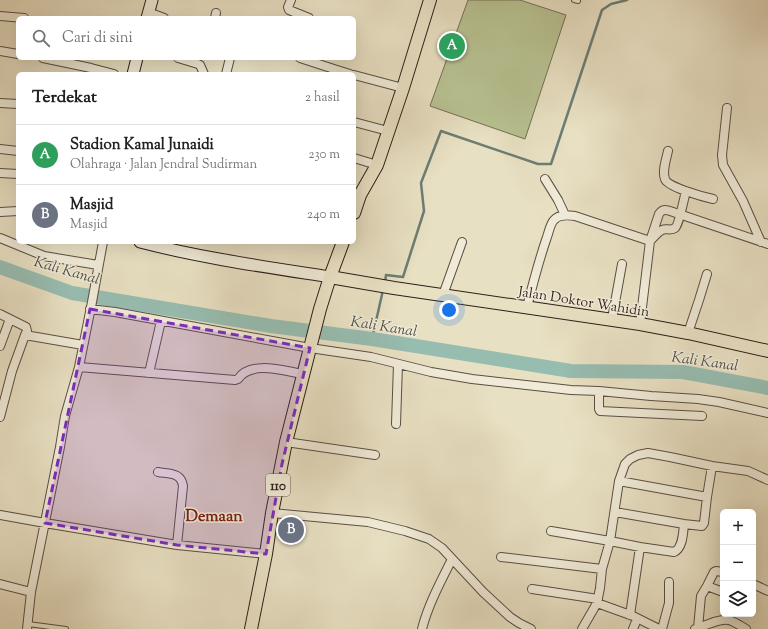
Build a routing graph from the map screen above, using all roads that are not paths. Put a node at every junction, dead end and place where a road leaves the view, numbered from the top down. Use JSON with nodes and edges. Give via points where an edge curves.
{"nodes":[{"id":1,"x":152,"y":0,"type":"edge"},
{"id":2,"x":290,"y":0,"type":"edge"},
{"id":3,"x":430,"y":0,"type":"edge"},
{"id":4,"x":147,"y":15,"type":"edge"},
{"id":5,"x":0,"y":16,"type":"edge"},
{"id":6,"x":304,"y":16,"type":"edge"},
{"id":7,"x":16,"y":17,"type":"edge"},
{"id":8,"x":0,"y":51,"type":"edge"},
{"id":9,"x":16,"y":54,"type":"edge"},
{"id":10,"x":65,"y":60,"type":"edge"},
{"id":11,"x":136,"y":60,"type":"edge"},
{"id":12,"x":185,"y":60,"type":"edge"},
{"id":13,"x":230,"y":60,"type":"edge"},
{"id":14,"x":306,"y":60,"type":"edge"},
{"id":15,"x":107,"y":72,"type":"edge"},
{"id":16,"x":134,"y":72,"type":"edge"},
{"id":17,"x":203,"y":72,"type":"edge"},
{"id":18,"x":226,"y":72,"type":"edge"},
{"id":19,"x":344,"y":72,"type":"edge"},
{"id":20,"x":356,"y":76,"type":"edge"},
{"id":21,"x":402,"y":88,"type":"junction"},
{"id":22,"x":0,"y":103,"type":"edge"},
{"id":23,"x":16,"y":104,"type":"edge"},
{"id":24,"x":727,"y":108,"type":"dead end"},
{"id":25,"x":356,"y":123,"type":"edge"},
{"id":26,"x":388,"y":131,"type":"junction"},
{"id":27,"x":0,"y":148,"type":"edge"},
{"id":28,"x":16,"y":151,"type":"edge"},
{"id":29,"x":668,"y":151,"type":"dead end"},
{"id":30,"x":356,"y":159,"type":"edge"},
{"id":31,"x":377,"y":165,"type":"junction"},
{"id":32,"x":0,"y":174,"type":"edge"},
{"id":33,"x":16,"y":174,"type":"edge"},
{"id":34,"x":545,"y":179,"type":"dead end"},
{"id":35,"x":686,"y":191,"type":"junction"},
{"id":36,"x":357,"y":194,"type":"edge"},
{"id":37,"x":713,"y":199,"type":"dead end"},
{"id":38,"x":16,"y":211,"type":"edge"},
{"id":39,"x":0,"y":212,"type":"edge"},
{"id":40,"x":680,"y":214,"type":"junction"},
{"id":41,"x":565,"y":215,"type":"junction"},
{"id":42,"x":0,"y":238,"type":"edge"},
{"id":43,"x":650,"y":241,"type":"junction"},
{"id":44,"x":462,"y":242,"type":"dead end"},
{"id":45,"x":765,"y":243,"type":"edge"},
{"id":46,"x":102,"y":244,"type":"edge"},
{"id":47,"x":150,"y":244,"type":"edge"},
{"id":48,"x":342,"y":244,"type":"edge"},
{"id":49,"x":622,"y":264,"type":"dead end"},
{"id":50,"x":97,"y":268,"type":"junction"},
{"id":51,"x":707,"y":274,"type":"dead end"},
{"id":52,"x":330,"y":277,"type":"junction"},
{"id":53,"x":443,"y":295,"type":"junction"},
{"id":54,"x":91,"y":305,"type":"junction"},
{"id":55,"x":527,"y":307,"type":"junction"},
{"id":56,"x":0,"y":314,"type":"edge"},
{"id":57,"x":10,"y":319,"type":"junction"},
{"id":58,"x":612,"y":319,"type":"junction"},
{"id":59,"x":161,"y":321,"type":"junction"},
{"id":60,"x":640,"y":324,"type":"junction"},
{"id":61,"x":688,"y":333,"type":"junction"},
{"id":62,"x":26,"y":335,"type":"junction"},
{"id":63,"x":83,"y":345,"type":"junction"},
{"id":64,"x":311,"y":345,"type":"junction"},
{"id":65,"x":0,"y":346,"type":"edge"},
{"id":66,"x":768,"y":351,"type":"edge"},
{"id":67,"x":398,"y":364,"type":"junction"},
{"id":68,"x":79,"y":367,"type":"junction"},
{"id":69,"x":150,"y":373,"type":"junction"},
{"id":70,"x":303,"y":374,"type":"junction"},
{"id":71,"x":599,"y":391,"type":"junction"},
{"id":72,"x":768,"y":413,"type":"edge"},
{"id":73,"x":0,"y":414,"type":"edge"},
{"id":74,"x":702,"y":416,"type":"dead end"},
{"id":75,"x":396,"y":424,"type":"dead end"},
{"id":76,"x":286,"y":442,"type":"junction"},
{"id":77,"x":375,"y":455,"type":"dead end"},
{"id":78,"x":712,"y":466,"type":"junction"},
{"id":79,"x":158,"y":472,"type":"dead end"},
{"id":80,"x":768,"y":480,"type":"edge"},
{"id":81,"x":620,"y":481,"type":"junction"},
{"id":82,"x":707,"y":497,"type":"junction"},
{"id":83,"x":615,"y":512,"type":"junction"},
{"id":84,"x":272,"y":513,"type":"junction"},
{"id":85,"x":0,"y":514,"type":"edge"},
{"id":86,"x":45,"y":523,"type":"junction"},
{"id":87,"x":684,"y":524,"type":"junction"},
{"id":88,"x":551,"y":530,"type":"dead end"},
{"id":89,"x":610,"y":541,"type":"junction"},
{"id":90,"x":177,"y":544,"type":"junction"},
{"id":91,"x":640,"y":547,"type":"junction"},
{"id":92,"x":266,"y":554,"type":"junction"},
{"id":93,"x":501,"y":557,"type":"dead end"},
{"id":94,"x":452,"y":559,"type":"junction"},
{"id":95,"x":602,"y":569,"type":"junction"},
{"id":96,"x":720,"y":572,"type":"edge"},
{"id":97,"x":669,"y":582,"type":"dead end"},
{"id":98,"x":0,"y":584,"type":"edge"},
{"id":99,"x":756,"y":585,"type":"edge"},
{"id":100,"x":707,"y":586,"type":"junction"},
{"id":101,"x":532,"y":589,"type":"dead end"},
{"id":102,"x":720,"y":591,"type":"edge"},
{"id":103,"x":768,"y":591,"type":"edge"},
{"id":104,"x":31,"y":592,"type":"junction"},
{"id":105,"x":597,"y":601,"type":"junction"},
{"id":106,"x":633,"y":617,"type":"junction"},
{"id":107,"x":731,"y":617,"type":"edge"},
{"id":108,"x":28,"y":626,"type":"edge"},
{"id":109,"x":517,"y":626,"type":"edge"},
{"id":110,"x":66,"y":629,"type":"edge"},
{"id":111,"x":251,"y":629,"type":"edge"},
{"id":112,"x":422,"y":629,"type":"edge"},
{"id":113,"x":532,"y":629,"type":"edge"},
{"id":114,"x":582,"y":629,"type":"edge"},
{"id":115,"x":633,"y":629,"type":"edge"},
{"id":116,"x":658,"y":629,"type":"edge"},
{"id":117,"x":662,"y":629,"type":"edge"},
{"id":118,"x":696,"y":629,"type":"edge"},
{"id":119,"x":746,"y":629,"type":"edge"}],
"edges":[{"from":1,"to":4,"type":"main road"},
{"from":2,"to":6,"type":"street","via":[[289,10]]},
{"from":3,"to":21,"type":"main road"},
{"from":5,"to":7,"type":"street"},
{"from":8,"to":9,"type":"street"},
{"from":10,"to":15,"type":"street"},
{"from":11,"to":16,"type":"main road"},
{"from":12,"to":17,"type":"street","via":[[200,65]]},
{"from":13,"to":18,"type":"street"},
{"from":14,"to":19,"type":"street"},
{"from":20,"to":21,"type":"street"},
{"from":21,"to":26,"type":"main road"},
{"from":22,"to":23,"type":"street"},
{"from":24,"to":45,"type":"street","via":[[723,165]]},
{"from":25,"to":26,"type":"street"},
{"from":26,"to":31,"type":"main road"},
{"from":27,"to":28,"type":"street"},
{"from":29,"to":35,"type":"street","via":[[664,180]]},
{"from":30,"to":31,"type":"street"},
{"from":31,"to":36,"type":"main road"},
{"from":32,"to":33,"type":"street"},
{"from":34,"to":41,"type":"street"},
{"from":35,"to":37,"type":"street"},
{"from":35,"to":40,"type":"street"},
{"from":38,"to":39,"type":"street"},
{"from":40,"to":43,"type":"street","via":[[676,228],[661,230]]},
{"from":40,"to":43,"type":"street","via":[[660,211]]},
{"from":40,"to":45,"type":"street"},
{"from":41,"to":43,"type":"street"},
{"from":41,"to":55,"type":"street","via":[[557,217],[550,229]]},
{"from":42,"to":50,"type":"street","via":[[44,256]]},
{"from":43,"to":60,"type":"street"},
{"from":44,"to":53,"type":"street"},
{"from":46,"to":50,"type":"street"},
{"from":47,"to":52,"type":"main road"},
{"from":48,"to":52,"type":"main road"},
{"from":49,"to":58,"type":"street"},
{"from":50,"to":54,"type":"street"},
{"from":51,"to":61,"type":"street"},
{"from":52,"to":53,"type":"main road","name":"Jalan Doktor Wahidin"},
{"from":52,"to":64,"type":"main road","number":"110"},
{"from":53,"to":55,"type":"main road","name":"Jalan Doktor Wahidin"},
{"from":54,"to":59,"type":"street"},
{"from":54,"to":63,"type":"street"},
{"from":55,"to":58,"type":"main road","name":"Jalan Doktor Wahidin"},
{"from":56,"to":57,"type":"street"},
{"from":57,"to":62,"type":"street","via":[[26,328]]},
{"from":57,"to":65,"type":"street"},
{"from":58,"to":60,"type":"main road","name":"Jalan Doktor Wahidin"},
{"from":59,"to":64,"type":"street"},
{"from":59,"to":69,"type":"street"},
{"from":60,"to":61,"type":"main road","name":"Jalan Doktor Wahidin"},
{"from":61,"to":66,"type":"main road","name":"Jalan Doktor Wahidin"},
{"from":62,"to":63,"type":"street"},
{"from":62,"to":73,"type":"street","via":[[12,371]]},
{"from":63,"to":68,"type":"street"},
{"from":64,"to":67,"type":"street"},
{"from":64,"to":70,"type":"main road","number":"110"},
{"from":67,"to":71,"type":"street","via":[[472,380]]},
{"from":67,"to":75,"type":"street"},
{"from":68,"to":69,"type":"street"},
{"from":68,"to":86,"type":"street","via":[[65,416]]},
{"from":69,"to":70,"type":"street","via":[[235,380],[241,374],[255,368]]},
{"from":70,"to":76,"type":"main road","number":"110"},
{"from":71,"to":72,"type":"street","via":[[698,399]]},
{"from":71,"to":74,"type":"street","via":[[600,411]]},
{"from":76,"to":77,"type":"street"},
{"from":76,"to":84,"type":"main road","number":"110"},
{"from":78,"to":80,"type":"street","via":[[748,472]]},
{"from":78,"to":81,"type":"street","via":[[642,454],[626,462]]},
{"from":78,"to":82,"type":"street"},
{"from":79,"to":90,"type":"street","via":[[177,475],[182,481]]},
{"from":81,"to":82,"type":"street"},
{"from":81,"to":83,"type":"street"},
{"from":82,"to":87,"type":"street","via":[[703,525]]},
{"from":83,"to":87,"type":"street"},
{"from":83,"to":89,"type":"street"},
{"from":84,"to":92,"type":"main road","number":"110"},
{"from":84,"to":94,"type":"street","via":[[368,522],[405,531],[429,539]]},
{"from":85,"to":86,"type":"street"},
{"from":86,"to":90,"type":"street"},
{"from":86,"to":104,"type":"street"},
{"from":87,"to":91,"type":"street","via":[[676,552]]},
{"from":88,"to":89,"type":"street"},
{"from":89,"to":91,"type":"street"},
{"from":89,"to":95,"type":"street"},
{"from":90,"to":92,"type":"street"},
{"from":91,"to":106,"type":"street"},
{"from":92,"to":111,"type":"main road","number":"110"},
{"from":93,"to":95,"type":"street"},
{"from":94,"to":109,"type":"street"},
{"from":94,"to":112,"type":"street"},
{"from":95,"to":105,"type":"street"},
{"from":96,"to":100,"type":"street","via":[[714,572]]},
{"from":97,"to":117,"type":"street","via":[[669,603]]},
{"from":98,"to":104,"type":"street"},
{"from":99,"to":103,"type":"street"},
{"from":100,"to":102,"type":"street"},
{"from":100,"to":118,"type":"street","via":[[701,596]]},
{"from":101,"to":105,"type":"street"},
{"from":104,"to":108,"type":"street"},
{"from":105,"to":106,"type":"street"},
{"from":105,"to":114,"type":"street"},
{"from":106,"to":115,"type":"street"},
{"from":106,"to":116,"type":"street"},
{"from":107,"to":118,"type":"street"},
{"from":107,"to":119,"type":"street"},
{"from":108,"to":110,"type":"lane"},
{"from":109,"to":113,"type":"street"}]}
